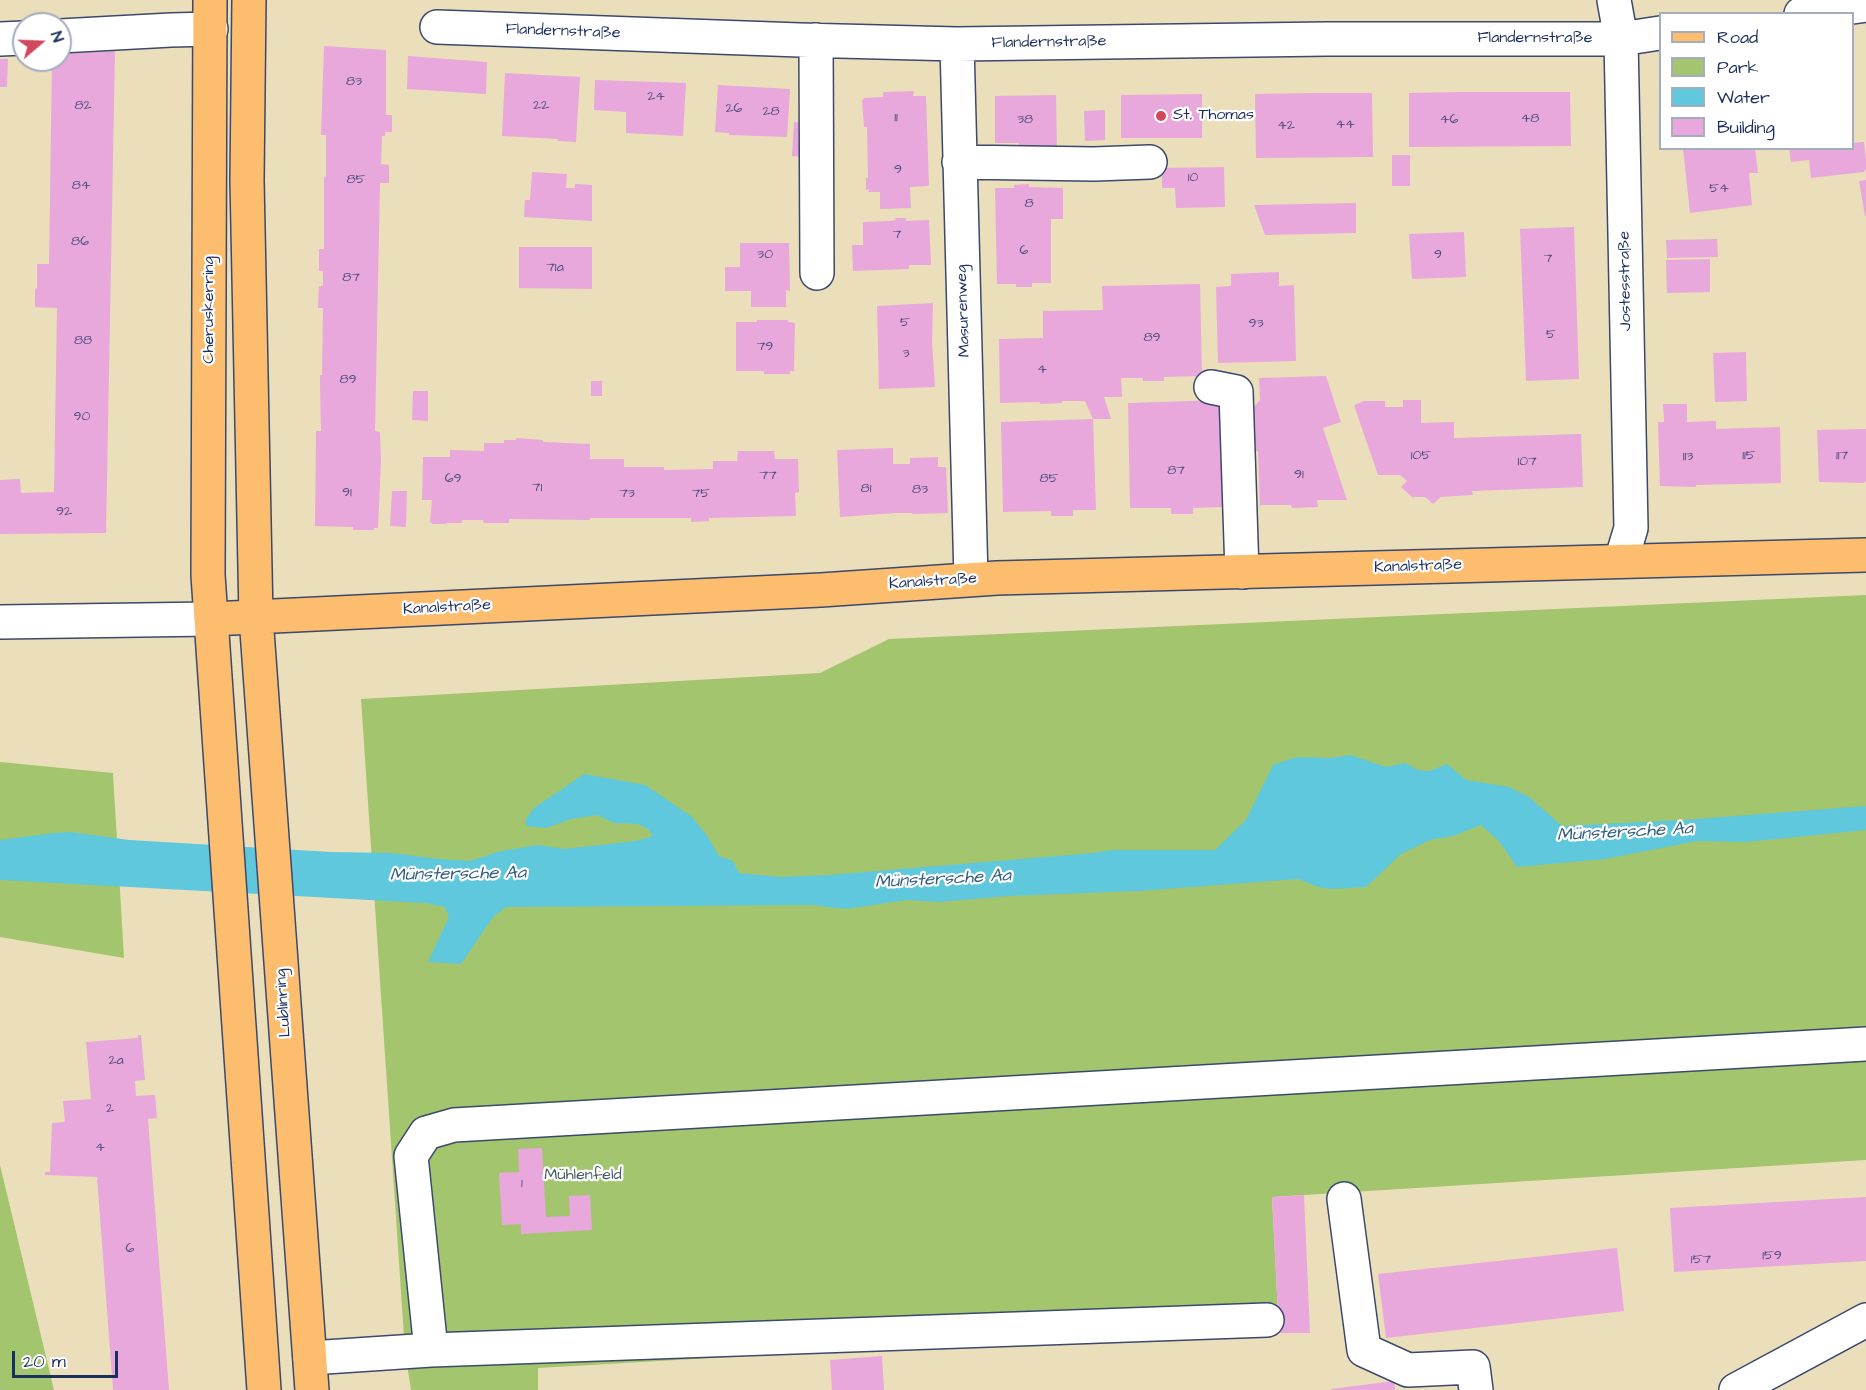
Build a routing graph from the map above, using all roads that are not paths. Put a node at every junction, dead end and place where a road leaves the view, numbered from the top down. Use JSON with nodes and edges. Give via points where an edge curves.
{"nodes":[{"id":1,"x":249,"y":0,"type":"edge"},
{"id":2,"x":1614,"y":0,"type":"edge"},
{"id":3,"x":1866,"y":4,"type":"edge"},
{"id":4,"x":1814,"y":12,"type":"edge"},
{"id":5,"x":211,"y":15,"type":"edge"},
{"id":6,"x":437,"y":27,"type":"dead end"},
{"id":7,"x":1659,"y":33,"type":"edge"},
{"id":8,"x":72,"y":34,"type":"edge"},
{"id":9,"x":1621,"y":39,"type":"junction"},
{"id":10,"x":816,"y":40,"type":"junction"},
{"id":11,"x":957,"y":44,"type":"junction"},
{"id":12,"x":959,"y":162,"type":"junction"},
{"id":13,"x":1150,"y":162,"type":"dead end"},
{"id":14,"x":817,"y":273,"type":"dead end"},
{"id":15,"x":1211,"y":387,"type":"dead end"},
{"id":16,"x":1866,"y":555,"type":"edge"},
{"id":17,"x":1621,"y":561,"type":"junction"},
{"id":18,"x":1242,"y":572,"type":"junction"},
{"id":19,"x":972,"y":579,"type":"junction"},
{"id":20,"x":256,"y":617,"type":"junction"},
{"id":21,"x":211,"y":619,"type":"junction"},
{"id":22,"x":0,"y":622,"type":"edge"},
{"id":23,"x":1866,"y":1044,"type":"edge"},
{"id":24,"x":1344,"y":1199,"type":"dead end"},
{"id":25,"x":1267,"y":1320,"type":"dead end"},
{"id":26,"x":1866,"y":1320,"type":"edge"},
{"id":27,"x":431,"y":1350,"type":"junction"},
{"id":28,"x":311,"y":1374,"type":"edge"},
{"id":29,"x":264,"y":1390,"type":"edge"},
{"id":30,"x":1476,"y":1390,"type":"edge"},
{"id":31,"x":1736,"y":1390,"type":"edge"}],
"edges":[{"from":1,"to":20,"type":"main road","via":[[247,180]]},
{"from":2,"to":9,"type":"street","name":"Jostesstraße"},
{"from":3,"to":4,"type":"street"},
{"from":5,"to":8,"type":"street"},
{"from":5,"to":21,"type":"main road","name":"Cheruskerring"},
{"from":6,"to":10,"type":"street","name":"Flandernstraße"},
{"from":7,"to":9,"type":"street","name":"Flandernstraße"},
{"from":9,"to":11,"type":"street","name":"Flandernstraße"},
{"from":9,"to":17,"type":"street","name":"Jostesstraße","via":[[1631,528]]},
{"from":10,"to":11,"type":"street","name":"Flandernstraße"},
{"from":10,"to":14,"type":"street"},
{"from":11,"to":12,"type":"street","name":"Masurenweg"},
{"from":12,"to":13,"type":"street"},
{"from":12,"to":19,"type":"street","name":"Masurenweg"},
{"from":15,"to":18,"type":"street","via":[[1236,392]]},
{"from":16,"to":17,"type":"main road","name":"Kanalstraße"},
{"from":17,"to":18,"type":"main road","name":"Kanalstraße"},
{"from":18,"to":19,"type":"main road","name":"Kanalstraße"},
{"from":19,"to":20,"type":"main road","name":"Kanalstraße"},
{"from":20,"to":21,"type":"main road","name":"Kanalstraße"},
{"from":20,"to":28,"type":"main road","name":"Lublinring"},
{"from":21,"to":22,"type":"street","name":"Kanalstraße"},
{"from":21,"to":29,"type":"main road"},
{"from":23,"to":27,"type":"street","via":[[454,1125],[426,1133],[411,1156]]},
{"from":24,"to":30,"type":"street","via":[[1364,1350],[1408,1370],[1473,1367]]},
{"from":25,"to":27,"type":"street"},
{"from":26,"to":31,"type":"street"},
{"from":27,"to":28,"type":"street"}]}
